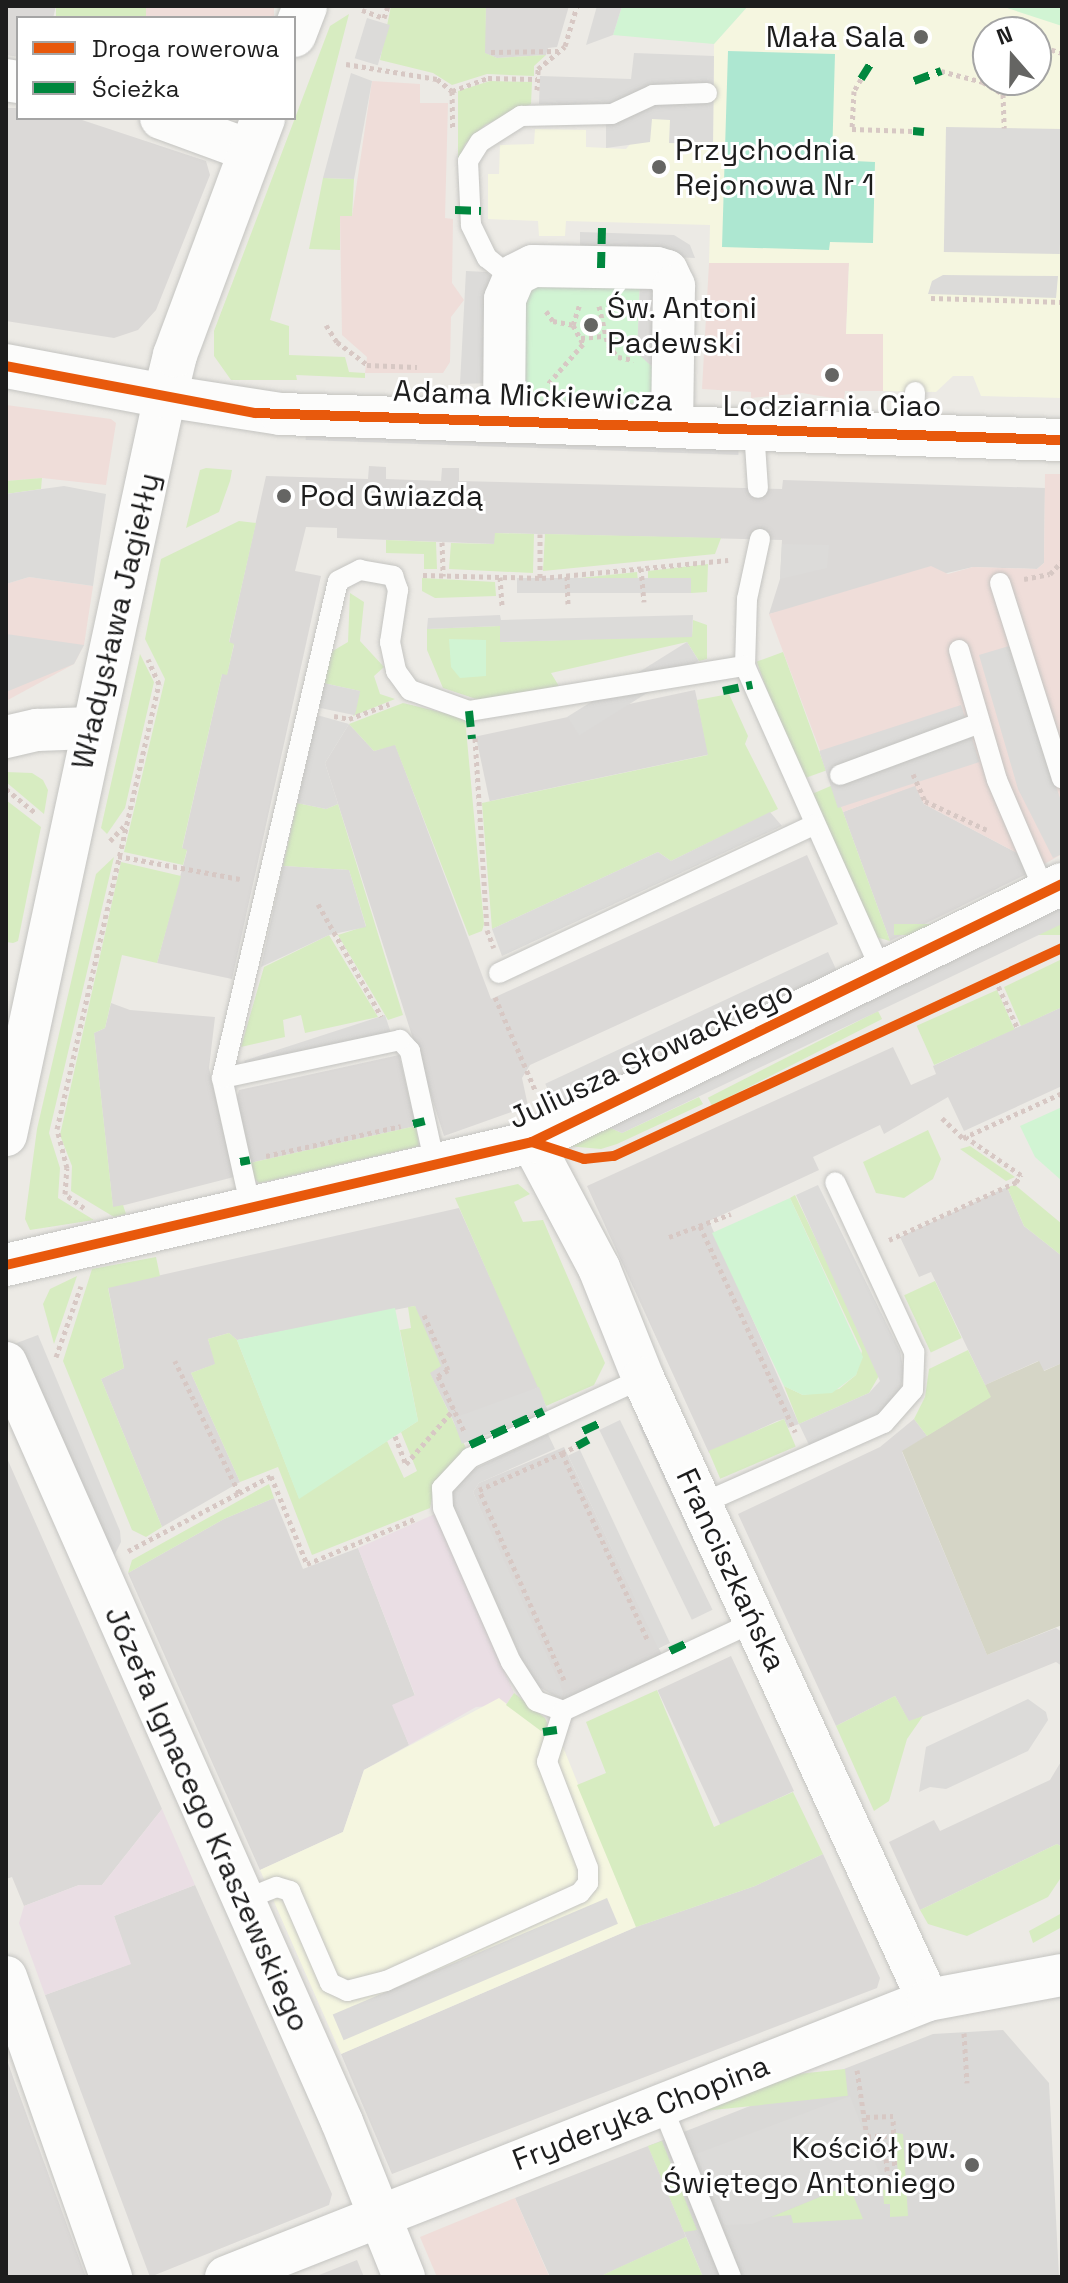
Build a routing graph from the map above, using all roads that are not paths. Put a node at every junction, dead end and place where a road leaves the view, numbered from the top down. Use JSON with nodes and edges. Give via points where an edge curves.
{"nodes":[{"id":1,"x":305,"y":6,"type":"edge"},
{"id":2,"x":296,"y":30,"type":"edge"},
{"id":3,"x":707,"y":93,"type":"dead end"},
{"id":4,"x":173,"y":120,"type":"edge"},
{"id":5,"x":257,"y":134,"type":"edge"},
{"id":6,"x":518,"y":274,"type":"junction"},
{"id":7,"x":6,"y":366,"type":"edge"},
{"id":8,"x":915,"y":392,"type":"dead end"},
{"id":9,"x":165,"y":396,"type":"junction"},
{"id":10,"x":504,"y":418,"type":"junction"},
{"id":11,"x":672,"y":424,"type":"junction"},
{"id":12,"x":754,"y":430,"type":"junction"},
{"id":13,"x":913,"y":435,"type":"junction"},
{"id":14,"x":1062,"y":446,"type":"edge"},
{"id":15,"x":758,"y":488,"type":"dead end"},
{"id":16,"x":757,"y":548,"type":"road end"},
{"id":17,"x":1000,"y":583,"type":"road end"},
{"id":18,"x":959,"y":650,"type":"dead end"},
{"id":19,"x":745,"y":666,"type":"junction"},
{"id":20,"x":980,"y":723,"type":"junction"},
{"id":21,"x":90,"y":728,"type":"junction"},
{"id":22,"x":6,"y":737,"type":"edge"},
{"id":23,"x":840,"y":775,"type":"dead end"},
{"id":24,"x":1062,"y":778,"type":"edge"},
{"id":25,"x":813,"y":825,"type":"junction"},
{"id":26,"x":1054,"y":888,"type":"edge"},
{"id":27,"x":495,"y":972,"type":"road end"},
{"id":28,"x":882,"y":972,"type":"junction"},
{"id":29,"x":222,"y":1078,"type":"junction"},
{"id":30,"x":6,"y":1135,"type":"edge"},
{"id":31,"x":532,"y":1142,"type":"junction"},
{"id":32,"x":435,"y":1165,"type":"junction"},
{"id":33,"x":835,"y":1182,"type":"dead end"},
{"id":34,"x":251,"y":1209,"type":"junction"},
{"id":35,"x":6,"y":1265,"type":"edge"},
{"id":36,"x":6,"y":1363,"type":"edge"},
{"id":37,"x":643,"y":1378,"type":"junction"},
{"id":38,"x":701,"y":1504,"type":"junction"},
{"id":39,"x":756,"y":1621,"type":"junction"},
{"id":40,"x":567,"y":1703,"type":"junction"},
{"id":41,"x":244,"y":1900,"type":"junction"},
{"id":42,"x":1062,"y":1975,"type":"edge"},
{"id":43,"x":6,"y":1977,"type":"edge"},
{"id":44,"x":945,"y":2010,"type":"junction"},
{"id":45,"x":662,"y":2106,"type":"junction"},
{"id":46,"x":378,"y":2216,"type":"junction"},
{"id":47,"x":111,"y":2277,"type":"edge"},
{"id":48,"x":226,"y":2277,"type":"edge"},
{"id":49,"x":404,"y":2277,"type":"edge"},
{"id":50,"x":731,"y":2277,"type":"edge"}],
"edges":[{"from":1,"to":2,"type":"street"},
{"from":3,"to":6,"type":"lane","via":[[653,95],[612,114],[521,116],[480,142],[468,161],[471,225],[487,258]]},
{"from":4,"to":5,"type":"street"},
{"from":5,"to":9,"type":"street","name":"Władysława Jagiełły","via":[[175,355]]},
{"from":6,"to":10,"type":"street","via":[[505,299]]},
{"from":6,"to":11,"type":"street","via":[[662,269],[673,280]]},
{"from":7,"to":9,"type":"street","name":"Adama Mickiewicza"},
{"from":8,"to":13,"type":"lane"},
{"from":9,"to":10,"type":"street","name":"Adama Mickiewicza","via":[[255,413]]},
{"from":9,"to":21,"type":"street","name":"Władysława Jagiełły"},
{"from":10,"to":11,"type":"street","name":"Adama Mickiewicza"},
{"from":11,"to":12,"type":"street","name":"Adama Mickiewicza"},
{"from":12,"to":13,"type":"street","name":"Adama Mickiewicza"},
{"from":12,"to":15,"type":"lane"},
{"from":13,"to":14,"type":"street","name":"Adama Mickiewicza"},
{"from":16,"to":19,"type":"lane"},
{"from":17,"to":24,"type":"lane"},
{"from":18,"to":20,"type":"lane"},
{"from":19,"to":25,"type":"lane"},
{"from":19,"to":29,"type":"lane","via":[[487,712],[445,704],[410,690],[391,656],[396,580],[382,570],[353,571],[338,581]]},
{"from":20,"to":23,"type":"lane"},
{"from":20,"to":26,"type":"lane","via":[[1026,849]]},
{"from":21,"to":22,"type":"street"},
{"from":21,"to":30,"type":"street","name":"Władysława Jagiełły"},
{"from":25,"to":27,"type":"lane"},
{"from":25,"to":28,"type":"lane"},
{"from":26,"to":28,"type":"street","name":"Juliusza Słowackiego"},
{"from":28,"to":31,"type":"street","name":"Juliusza Słowackiego"},
{"from":29,"to":32,"type":"lane","via":[[400,1040],[410,1051]]},
{"from":29,"to":34,"type":"lane"},
{"from":31,"to":32,"type":"street","name":"Juliusza Słowackiego"},
{"from":31,"to":37,"type":"street","name":"Franciszkańska","via":[[572,1210]]},
{"from":32,"to":34,"type":"street","name":"Juliusza Słowackiego"},
{"from":33,"to":38,"type":"lane","via":[[914,1352],[917,1373],[908,1399],[884,1423]]},
{"from":34,"to":35,"type":"street","name":"Juliusza Słowackiego"},
{"from":36,"to":41,"type":"street","name":"Józefa Ignacego Kraszewskiego"},
{"from":37,"to":38,"type":"street","name":"Franciszkańska"},
{"from":37,"to":40,"type":"lane","via":[[470,1458],[442,1488],[443,1508],[519,1680],[545,1708]]},
{"from":38,"to":39,"type":"street","name":"Franciszkańska"},
{"from":39,"to":40,"type":"lane"},
{"from":39,"to":44,"type":"street","name":"Franciszkańska"},
{"from":40,"to":41,"type":"lane","via":[[547,1762],[588,1868],[588,1883],[580,1893],[386,1981],[347,1991],[330,1983],[290,1891],[277,1887]]},
{"from":41,"to":46,"type":"street","name":"Józefa Ignacego Kraszewskiego"},
{"from":42,"to":44,"type":"street","name":"Fryderyka Chopina"},
{"from":43,"to":47,"type":"street"},
{"from":44,"to":45,"type":"street","name":"Fryderyka Chopina"},
{"from":45,"to":46,"type":"street","name":"Fryderyka Chopina"},
{"from":45,"to":50,"type":"lane"},
{"from":46,"to":48,"type":"street","name":"Fryderyka Chopina"},
{"from":46,"to":49,"type":"street","name":"Józefa Ignacego Kraszewskiego"}]}
